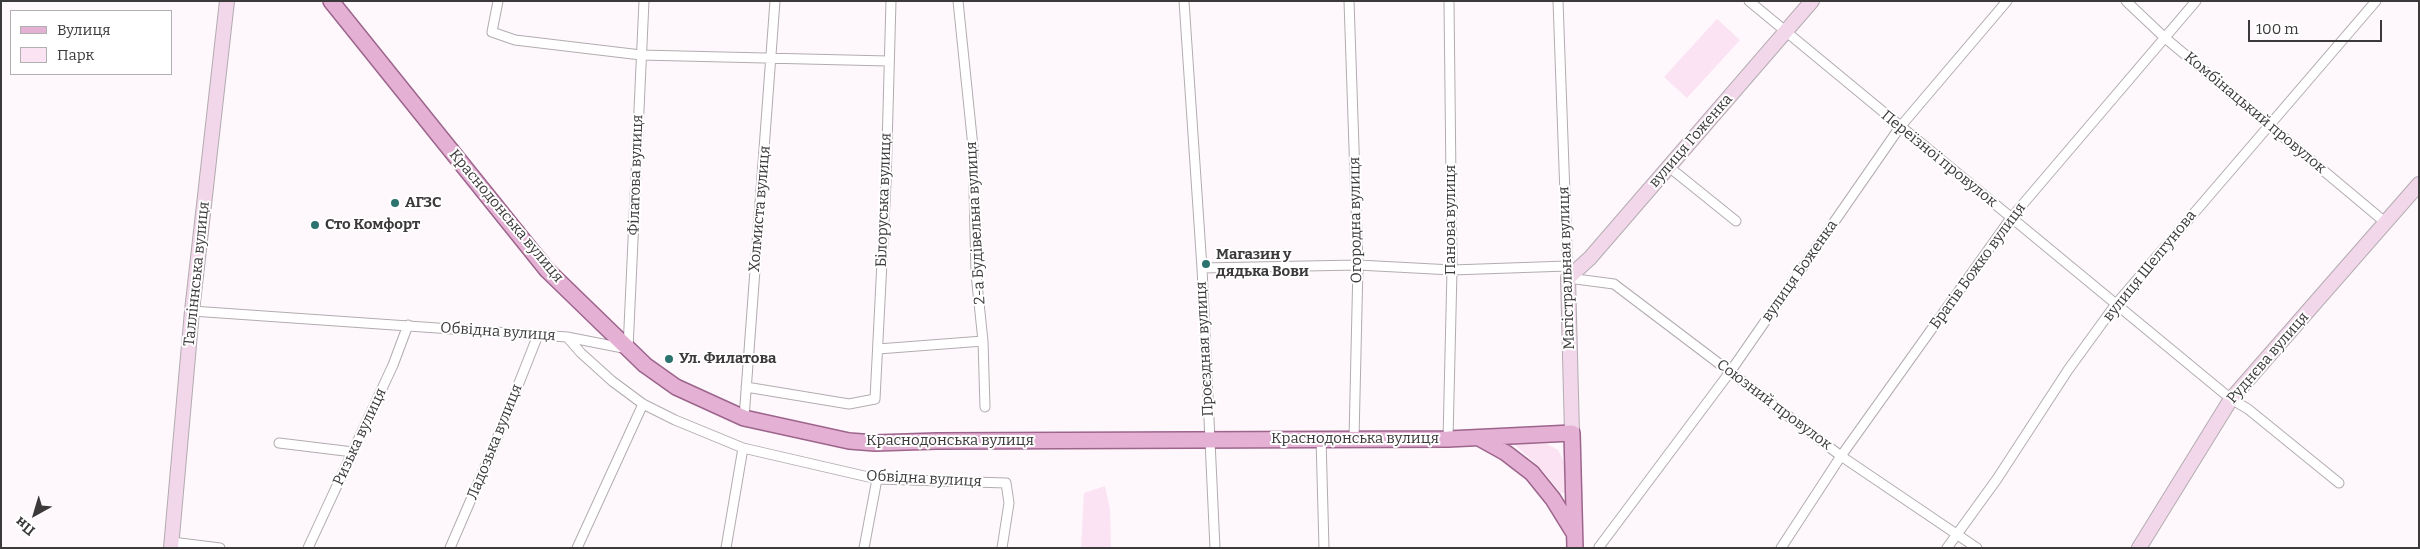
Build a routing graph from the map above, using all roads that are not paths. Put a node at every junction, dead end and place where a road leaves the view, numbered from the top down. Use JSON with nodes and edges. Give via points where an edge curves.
{"nodes":[{"id":1,"x":227,"y":1,"type":"edge"},
{"id":2,"x":331,"y":1,"type":"edge"},
{"id":3,"x":498,"y":1,"type":"edge"},
{"id":4,"x":644,"y":1,"type":"edge"},
{"id":5,"x":775,"y":1,"type":"edge"},
{"id":6,"x":891,"y":1,"type":"edge"},
{"id":7,"x":958,"y":1,"type":"edge"},
{"id":8,"x":1184,"y":1,"type":"edge"},
{"id":9,"x":1349,"y":1,"type":"edge"},
{"id":10,"x":1449,"y":1,"type":"edge"},
{"id":11,"x":1558,"y":1,"type":"edge"},
{"id":12,"x":1748,"y":1,"type":"edge"},
{"id":13,"x":1812,"y":1,"type":"edge"},
{"id":14,"x":2007,"y":1,"type":"edge"},
{"id":15,"x":2126,"y":1,"type":"edge"},
{"id":16,"x":2196,"y":1,"type":"edge"},
{"id":17,"x":2376,"y":1,"type":"edge"},
{"id":18,"x":1786,"y":32,"type":"junction"},
{"id":19,"x":2164,"y":37,"type":"junction"},
{"id":20,"x":640,"y":55,"type":"junction"},
{"id":21,"x":772,"y":58,"type":"junction"},
{"id":22,"x":888,"y":61,"type":"junction"},
{"id":23,"x":2270,"y":124,"type":"junction"},
{"id":24,"x":1900,"y":127,"type":"junction"},
{"id":25,"x":1669,"y":167,"type":"junction"},
{"id":26,"x":2419,"y":184,"type":"edge"},
{"id":27,"x":2011,"y":218,"type":"junction"},
{"id":28,"x":1736,"y":221,"type":"dead end"},
{"id":29,"x":2386,"y":223,"type":"junction"},
{"id":30,"x":1358,"y":265,"type":"junction"},
{"id":31,"x":1202,"y":268,"type":"junction"},
{"id":32,"x":1452,"y":270,"type":"junction"},
{"id":33,"x":1567,"y":272,"type":"junction"},
{"id":34,"x":2116,"y":304,"type":"junction"},
{"id":35,"x":192,"y":311,"type":"junction"},
{"id":36,"x":408,"y":325,"type":"junction"},
{"id":37,"x":538,"y":335,"type":"junction"},
{"id":38,"x":568,"y":337,"type":"junction"},
{"id":39,"x":982,"y":341,"type":"junction"},
{"id":40,"x":628,"y":349,"type":"junction"},
{"id":41,"x":878,"y":349,"type":"junction"},
{"id":42,"x":1730,"y":372,"type":"junction"},
{"id":43,"x":746,"y":387,"type":"junction"},
{"id":44,"x":2231,"y":399,"type":"junction"},
{"id":45,"x":643,"y":404,"type":"junction"},
{"id":46,"x":986,"y":407,"type":"dead end"},
{"id":47,"x":744,"y":418,"type":"junction"},
{"id":48,"x":1572,"y":432,"type":"junction"},
{"id":49,"x":1321,"y":438,"type":"junction"},
{"id":50,"x":1354,"y":438,"type":"junction"},
{"id":51,"x":1479,"y":438,"type":"junction"},
{"id":52,"x":1210,"y":440,"type":"junction"},
{"id":53,"x":1448,"y":440,"type":"junction"},
{"id":54,"x":279,"y":443,"type":"dead end"},
{"id":55,"x":743,"y":448,"type":"junction"},
{"id":56,"x":353,"y":452,"type":"junction"},
{"id":57,"x":1841,"y":456,"type":"junction"},
{"id":58,"x":877,"y":479,"type":"junction"},
{"id":59,"x":2339,"y":483,"type":"dead end"},
{"id":60,"x":1957,"y":533,"type":"junction"},
{"id":61,"x":1575,"y":541,"type":"edge"},
{"id":62,"x":171,"y":545,"type":"edge"},
{"id":63,"x":1599,"y":547,"type":"edge"},
{"id":64,"x":220,"y":548,"type":"edge"},
{"id":65,"x":308,"y":548,"type":"edge"},
{"id":66,"x":450,"y":548,"type":"edge"},
{"id":67,"x":576,"y":548,"type":"edge"},
{"id":68,"x":726,"y":548,"type":"edge"},
{"id":69,"x":864,"y":548,"type":"edge"},
{"id":70,"x":1002,"y":548,"type":"edge"},
{"id":71,"x":1215,"y":548,"type":"edge"},
{"id":72,"x":1324,"y":548,"type":"edge"},
{"id":73,"x":1781,"y":548,"type":"edge"},
{"id":74,"x":1947,"y":548,"type":"edge"},
{"id":75,"x":1977,"y":548,"type":"edge"},
{"id":76,"x":2139,"y":548,"type":"edge"}],
"edges":[{"from":1,"to":35,"type":"street","name":"Талліннська вулиця"},
{"from":2,"to":40,"type":"main road","name":"Краснодонська вулиця","via":[[548,270]]},
{"from":3,"to":20,"type":"street","via":[[492,32],[515,40]]},
{"from":4,"to":20,"type":"street","name":"Філатова вулиця"},
{"from":5,"to":21,"type":"street","name":"Холмиста вулиця"},
{"from":6,"to":22,"type":"street","name":"Білоруська вулиця"},
{"from":7,"to":39,"type":"street","name":"2-а Будівельна вулиця","via":[[973,147],[976,274]]},
{"from":8,"to":31,"type":"street","name":"Проєздная вулиця"},
{"from":9,"to":30,"type":"street","name":"Огородна вулиця"},
{"from":10,"to":32,"type":"street","name":"Панова вулиця"},
{"from":11,"to":33,"type":"street","name":"Магістральная вулиця"},
{"from":12,"to":18,"type":"street","name":"Переїзної провулок"},
{"from":13,"to":18,"type":"street","name":"вулиця Гоженка"},
{"from":14,"to":24,"type":"street","name":"вулиця Боженка"},
{"from":15,"to":19,"type":"street","name":"Комбінацький провулок"},
{"from":16,"to":19,"type":"street","name":"Братів Божко вулиця"},
{"from":17,"to":23,"type":"street","name":"вулиця Шелгунова"},
{"from":18,"to":24,"type":"street","name":"Переїзної провулок"},
{"from":18,"to":25,"type":"street","name":"вулиця Гоженка"},
{"from":19,"to":23,"type":"street","name":"Комбінацький провулок"},
{"from":19,"to":27,"type":"street","name":"Братів Божко вулиця"},
{"from":20,"to":21,"type":"street"},
{"from":20,"to":40,"type":"street","name":"Філатова вулиця"},
{"from":21,"to":22,"type":"street"},
{"from":21,"to":43,"type":"street","name":"Холмиста вулиця"},
{"from":22,"to":41,"type":"street","name":"Білоруська вулиця"},
{"from":23,"to":29,"type":"street","name":"Комбінацький провулок"},
{"from":23,"to":34,"type":"street","name":"вулиця Шелгунова"},
{"from":24,"to":27,"type":"street","name":"Переїзної провулок"},
{"from":24,"to":42,"type":"street","name":"вулиця Боженка"},
{"from":25,"to":28,"type":"street"},
{"from":25,"to":33,"type":"street","name":"вулиця Гоженка","via":[[1590,258]]},
{"from":26,"to":29,"type":"street","name":"Руднєва вулиця"},
{"from":27,"to":34,"type":"street","name":"Переїзної провулок"},
{"from":27,"to":57,"type":"street","name":"Братів Божко вулиця"},
{"from":29,"to":44,"type":"street","name":"Руднєва вулиця"},
{"from":30,"to":31,"type":"street","name":"Союзний провулок"},
{"from":30,"to":32,"type":"street","name":"Союзний провулок"},
{"from":30,"to":50,"type":"street","name":"Огородна вулиця"},
{"from":31,"to":52,"type":"street","name":"Проєздная вулиця"},
{"from":32,"to":33,"type":"street","name":"Союзний провулок"},
{"from":32,"to":53,"type":"street","name":"Панова вулиця"},
{"from":33,"to":42,"type":"street","name":"Союзний провулок","via":[[1614,284]]},
{"from":33,"to":48,"type":"street","name":"Магістральная вулиця"},
{"from":34,"to":44,"type":"street","name":"Переїзної провулок"},
{"from":34,"to":60,"type":"street","name":"вулиця Шелгунова"},
{"from":35,"to":36,"type":"street","name":"Обвідна вулиця"},
{"from":35,"to":62,"type":"street","name":"Талліннська вулиця"},
{"from":36,"to":37,"type":"street","name":"Обвідна вулиця"},
{"from":36,"to":56,"type":"street","name":"Ризька вулиця"},
{"from":37,"to":38,"type":"street","name":"Обвідна вулиця"},
{"from":37,"to":66,"type":"street","name":"Ладозька вулиця"},
{"from":38,"to":40,"type":"street"},
{"from":38,"to":45,"type":"street","name":"Обвідна вулиця","via":[[606,376]]},
{"from":39,"to":41,"type":"street"},
{"from":39,"to":46,"type":"street","name":"2-а Будівельна вулиця"},
{"from":40,"to":47,"type":"main road","name":"Краснодонська вулиця","via":[[676,387]]},
{"from":41,"to":43,"type":"street","name":"Білоруська вулиця","via":[[875,400],[849,404]]},
{"from":42,"to":57,"type":"street","name":"Союзний провулок"},
{"from":42,"to":63,"type":"street","name":"вулиця Боженка"},
{"from":43,"to":47,"type":"street","name":"Холмиста вулиця"},
{"from":44,"to":59,"type":"street","name":"Переїзної провулок","via":[[2248,409]]},
{"from":44,"to":76,"type":"street","name":"Руднєва вулиця"},
{"from":45,"to":55,"type":"street","name":"Обвідна вулиця"},
{"from":45,"to":67,"type":"street"},
{"from":47,"to":52,"type":"main road","name":"Краснодонська вулиця","via":[[849,441],[875,443]]},
{"from":48,"to":51,"type":"main road","name":"Краснодонська вулиця"},
{"from":48,"to":61,"type":"main road","name":"Магістральная вулиця"},
{"from":49,"to":50,"type":"main road","name":"Краснодонська вулиця"},
{"from":49,"to":52,"type":"main road","name":"Краснодонська вулиця"},
{"from":49,"to":72,"type":"street"},
{"from":50,"to":53,"type":"main road","name":"Краснодонська вулиця"},
{"from":51,"to":53,"type":"main road","name":"Краснодонська вулиця"},
{"from":51,"to":61,"type":"main road","via":[[1532,473],[1553,499]]},
{"from":52,"to":71,"type":"street","name":"Проєздная вулиця"},
{"from":54,"to":56,"type":"street"},
{"from":55,"to":58,"type":"street","name":"Обвідна вулиця"},
{"from":55,"to":68,"type":"street"},
{"from":56,"to":65,"type":"street","name":"Ризька вулиця"},
{"from":57,"to":60,"type":"street","name":"Союзний провулок"},
{"from":57,"to":73,"type":"street","name":"Братів Божко вулиця"},
{"from":58,"to":69,"type":"street"},
{"from":58,"to":70,"type":"street","name":"Обвідна вулиця","via":[[1006,483],[1009,503]]},
{"from":60,"to":74,"type":"street","name":"вулиця Шелгунова"},
{"from":60,"to":75,"type":"street","name":"Союзний провулок"},
{"from":62,"to":64,"type":"street"}]}
